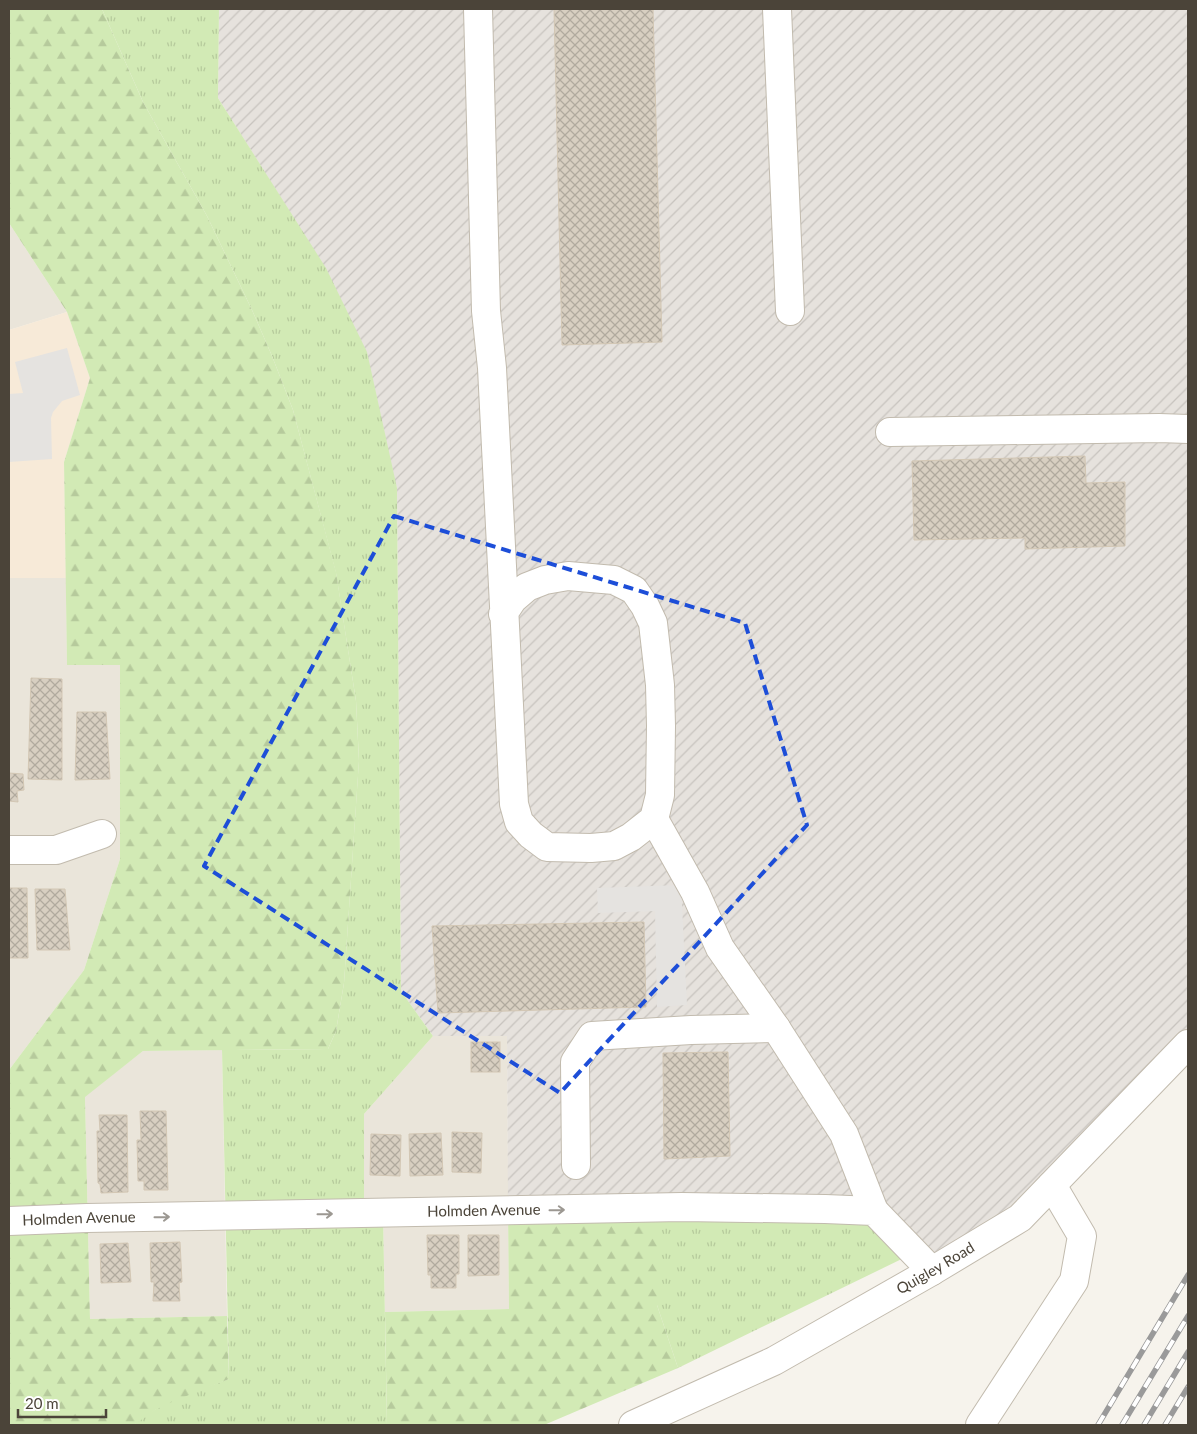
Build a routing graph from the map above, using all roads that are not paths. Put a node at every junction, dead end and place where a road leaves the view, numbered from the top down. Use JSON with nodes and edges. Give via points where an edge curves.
{"nodes":[{"id":1,"x":478,"y":9,"type":"edge"},
{"id":2,"x":777,"y":9,"type":"edge"},
{"id":3,"x":790,"y":312,"type":"dead end"},
{"id":4,"x":1188,"y":429,"type":"edge"},
{"id":5,"x":890,"y":432,"type":"dead end"},
{"id":6,"x":503,"y":614,"type":"junction"},
{"id":7,"x":654,"y":820,"type":"junction"},
{"id":8,"x":102,"y":834,"type":"dead end"},
{"id":9,"x":9,"y":850,"type":"edge"},
{"id":10,"x":776,"y":1028,"type":"junction"},
{"id":11,"x":1188,"y":1044,"type":"edge"},
{"id":12,"x":576,"y":1165,"type":"dead end"},
{"id":13,"x":1052,"y":1185,"type":"junction"},
{"id":14,"x":874,"y":1211,"type":"junction"},
{"id":15,"x":9,"y":1221,"type":"edge"},
{"id":16,"x":932,"y":1271,"type":"junction"},
{"id":17,"x":633,"y":1425,"type":"edge"},
{"id":18,"x":980,"y":1425,"type":"edge"}],
"edges":[{"from":1,"to":6,"type":"street","via":[[486,311],[492,368]]},
{"from":2,"to":3,"type":"street"},
{"from":4,"to":5,"type":"street"},
{"from":6,"to":7,"type":"street","via":[[514,804],[519,822],[547,846],[591,848],[614,846]]},
{"from":6,"to":7,"type":"street","via":[[527,587],[545,580],[568,576],[614,580],[634,590],[653,623],[657,650],[661,756],[660,795]]},
{"from":7,"to":10,"type":"street","via":[[695,892],[720,948]]},
{"from":8,"to":9,"type":"street","via":[[56,850]]},
{"from":10,"to":12,"type":"street","via":[[592,1036],[575,1062]]},
{"from":10,"to":14,"type":"street","via":[[844,1134]]},
{"from":11,"to":13,"type":"street","name":"Quigley Road"},
{"from":13,"to":16,"type":"street","name":"Quigley Road","via":[[1020,1218]]},
{"from":13,"to":18,"type":"street","via":[[1082,1236],[1074,1281]]},
{"from":15,"to":14,"type":"street","name":"Holmden Avenue","one_way":true,"via":[[682,1207]]},
{"from":14,"to":16,"type":"street"},
{"from":16,"to":17,"type":"street","name":"Quigley Road","via":[[774,1361]]}]}
